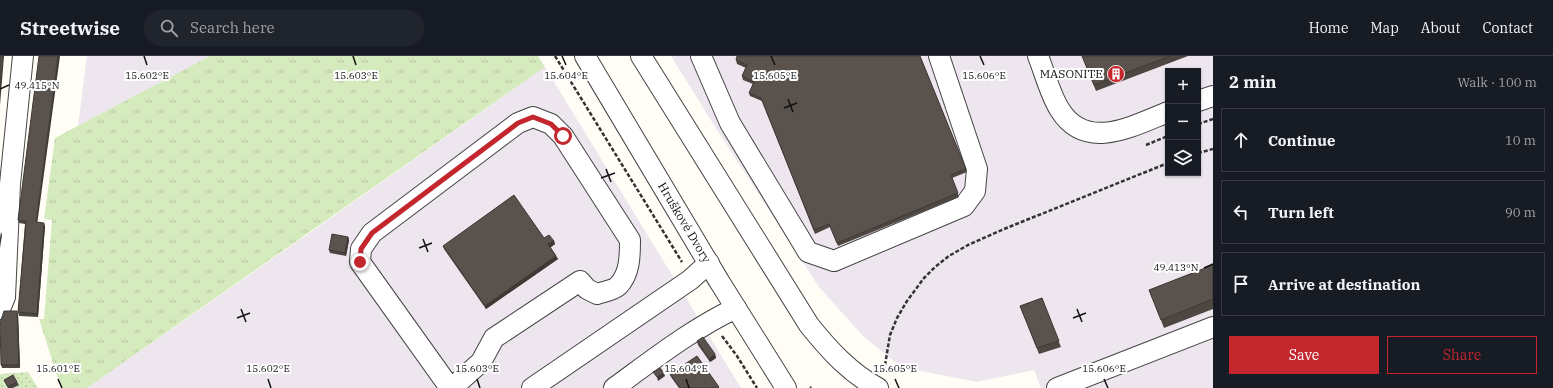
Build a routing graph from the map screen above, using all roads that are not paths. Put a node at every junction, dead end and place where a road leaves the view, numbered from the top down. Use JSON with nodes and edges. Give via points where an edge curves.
{"nodes":[{"id":1,"x":23,"y":56,"type":"edge"},
{"id":2,"x":585,"y":56,"type":"edge"},
{"id":3,"x":641,"y":56,"type":"edge"},
{"id":4,"x":702,"y":56,"type":"edge"},
{"id":5,"x":939,"y":56,"type":"edge"},
{"id":6,"x":1038,"y":56,"type":"edge"},
{"id":7,"x":1213,"y":96,"type":"edge"},
{"id":8,"x":1201,"y":100,"type":"edge"},
{"id":9,"x":1165,"y":113,"type":"edge"},
{"id":10,"x":709,"y":263,"type":"junction"},
{"id":11,"x":736,"y":308,"type":"junction"},
{"id":12,"x":0,"y":309,"type":"edge"},
{"id":13,"x":1213,"y":327,"type":"edge"},
{"id":14,"x":881,"y":381,"type":"edge"},
{"id":15,"x":1069,"y":386,"type":"edge"},
{"id":16,"x":451,"y":388,"type":"edge"},
{"id":17,"x":532,"y":388,"type":"edge"},
{"id":18,"x":614,"y":388,"type":"edge"},
{"id":19,"x":786,"y":388,"type":"edge"}],
"edges":[{"from":1,"to":12,"type":"street","via":[[10,184],[5,297]]},
{"from":2,"to":10,"type":"street","name":"Hruškové Dvory"},
{"from":3,"to":14,"type":"street","via":[[826,347],[847,367]]},
{"from":4,"to":5,"type":"street","via":[[730,124],[808,252],[834,261],[964,206],[975,191],[977,170]]},
{"from":6,"to":9,"type":"street","via":[[1059,110],[1069,122],[1081,130],[1099,134],[1126,128]]},
{"from":7,"to":8,"type":"street"},
{"from":10,"to":11,"type":"street","name":"Hruškové Dvory"},
{"from":10,"to":17,"type":"street","via":[[690,280]]},
{"from":11,"to":18,"type":"street","via":[[677,342]]},
{"from":11,"to":19,"type":"street","name":"Hruškové Dvory"},
{"from":13,"to":15,"type":"street"},
{"from":16,"to":16,"type":"street","via":[[360,262],[361,249],[372,233],[518,123],[533,117],[551,124],[563,136],[630,240],[630,258],[626,274],[617,286],[597,294],[587,289],[580,281],[494,338],[481,362]]}]}
